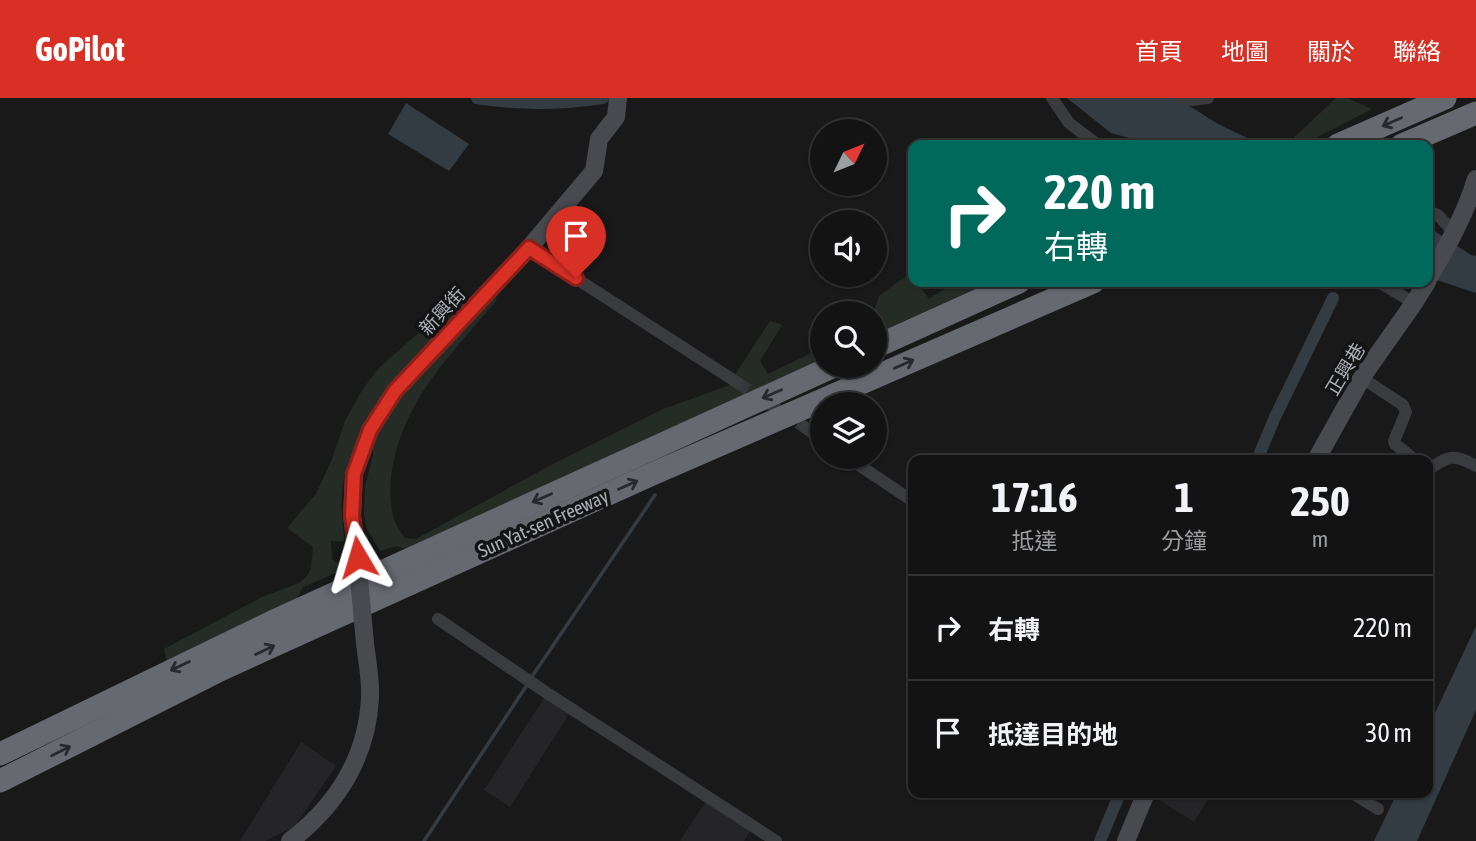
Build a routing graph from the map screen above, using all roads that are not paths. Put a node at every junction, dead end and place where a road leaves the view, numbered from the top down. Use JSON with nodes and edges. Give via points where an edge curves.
{"nodes":[{"id":1,"x":1052,"y":98,"type":"edge"},
{"id":2,"x":1183,"y":98,"type":"edge"},
{"id":3,"x":1208,"y":98,"type":"edge"},
{"id":4,"x":1445,"y":98,"type":"edge"},
{"id":5,"x":617,"y":107,"type":"edge"},
{"id":6,"x":1476,"y":113,"type":"edge"},
{"id":7,"x":1092,"y":140,"type":"edge"},
{"id":8,"x":1349,"y":140,"type":"edge"},
{"id":9,"x":1414,"y":140,"type":"edge"},
{"id":10,"x":1476,"y":179,"type":"edge"},
{"id":11,"x":1433,"y":213,"type":"edge"},
{"id":12,"x":1455,"y":233,"type":"junction"},
{"id":13,"x":529,"y":248,"type":"junction"},
{"id":14,"x":1433,"y":271,"type":"edge"},
{"id":15,"x":1008,"y":287,"type":"edge"},
{"id":16,"x":1081,"y":287,"type":"edge"},
{"id":17,"x":1387,"y":287,"type":"edge"},
{"id":18,"x":1423,"y":287,"type":"edge"},
{"id":19,"x":1414,"y":303,"type":"junction"},
{"id":20,"x":887,"y":342,"type":"edge"},
{"id":21,"x":810,"y":377,"type":"edge"},
{"id":22,"x":1362,"y":378,"type":"junction"},
{"id":23,"x":738,"y":383,"type":"tunnel mouth"},
{"id":24,"x":806,"y":428,"type":"tunnel mouth"},
{"id":25,"x":810,"y":431,"type":"edge"},
{"id":26,"x":1319,"y":455,"type":"edge"},
{"id":27,"x":1409,"y":455,"type":"edge"},
{"id":28,"x":1433,"y":466,"type":"edge"},
{"id":29,"x":1476,"y":467,"type":"edge"},
{"id":30,"x":865,"y":469,"type":"edge"},
{"id":31,"x":908,"y":498,"type":"edge"},
{"id":32,"x":438,"y":620,"type":"dead end"},
{"id":33,"x":0,"y":754,"type":"edge"},
{"id":34,"x":0,"y":781,"type":"edge"},
{"id":35,"x":1144,"y":798,"type":"edge"},
{"id":36,"x":1360,"y":798,"type":"edge"},
{"id":37,"x":1378,"y":809,"type":"dead end"},
{"id":38,"x":290,"y":841,"type":"edge"},
{"id":39,"x":776,"y":841,"type":"edge"},
{"id":40,"x":1126,"y":841,"type":"edge"}],
"edges":[{"from":1,"to":7,"type":"street","via":[[1069,122]]},
{"from":2,"to":3,"type":"street"},
{"from":4,"to":8,"type":"highway","one_way":true},
{"from":5,"to":13,"type":"street","name":"新興街","via":[[599,139],[594,172]]},
{"from":6,"to":9,"type":"highway"},
{"from":10,"to":12,"type":"street","name":"正興巷"},
{"from":11,"to":12,"type":"street"},
{"from":12,"to":14,"type":"street","name":"正興巷"},
{"from":13,"to":23,"type":"street"},
{"from":13,"to":38,"type":"street","name":"新興街","bridge":true,"via":[[395,391],[370,430],[354,474],[352,516],[370,696],[365,737],[337,795]]},
{"from":15,"to":20,"type":"highway"},
{"from":34,"to":16,"type":"highway","name":"Sun Yat-sen Freeway","one_way":true,"via":[[247,658],[662,469]]},
{"from":17,"to":19,"type":"street"},
{"from":18,"to":19,"type":"street","name":"正興巷"},
{"from":19,"to":22,"type":"street","name":"正興巷"},
{"from":21,"to":33,"type":"highway","name":"Sun Yat-sen Freeway","one_way":true,"via":[[272,622]]},
{"from":22,"to":26,"type":"street","name":"正興巷"},
{"from":22,"to":27,"type":"street","via":[[1403,405],[1406,412],[1394,441]]},
{"from":24,"to":25,"type":"street"},
{"from":28,"to":29,"type":"street","via":[[1449,458]]},
{"from":30,"to":31,"type":"street"},
{"from":32,"to":39,"type":"street"},
{"from":35,"to":40,"type":"street"},
{"from":36,"to":37,"type":"street"}]}
